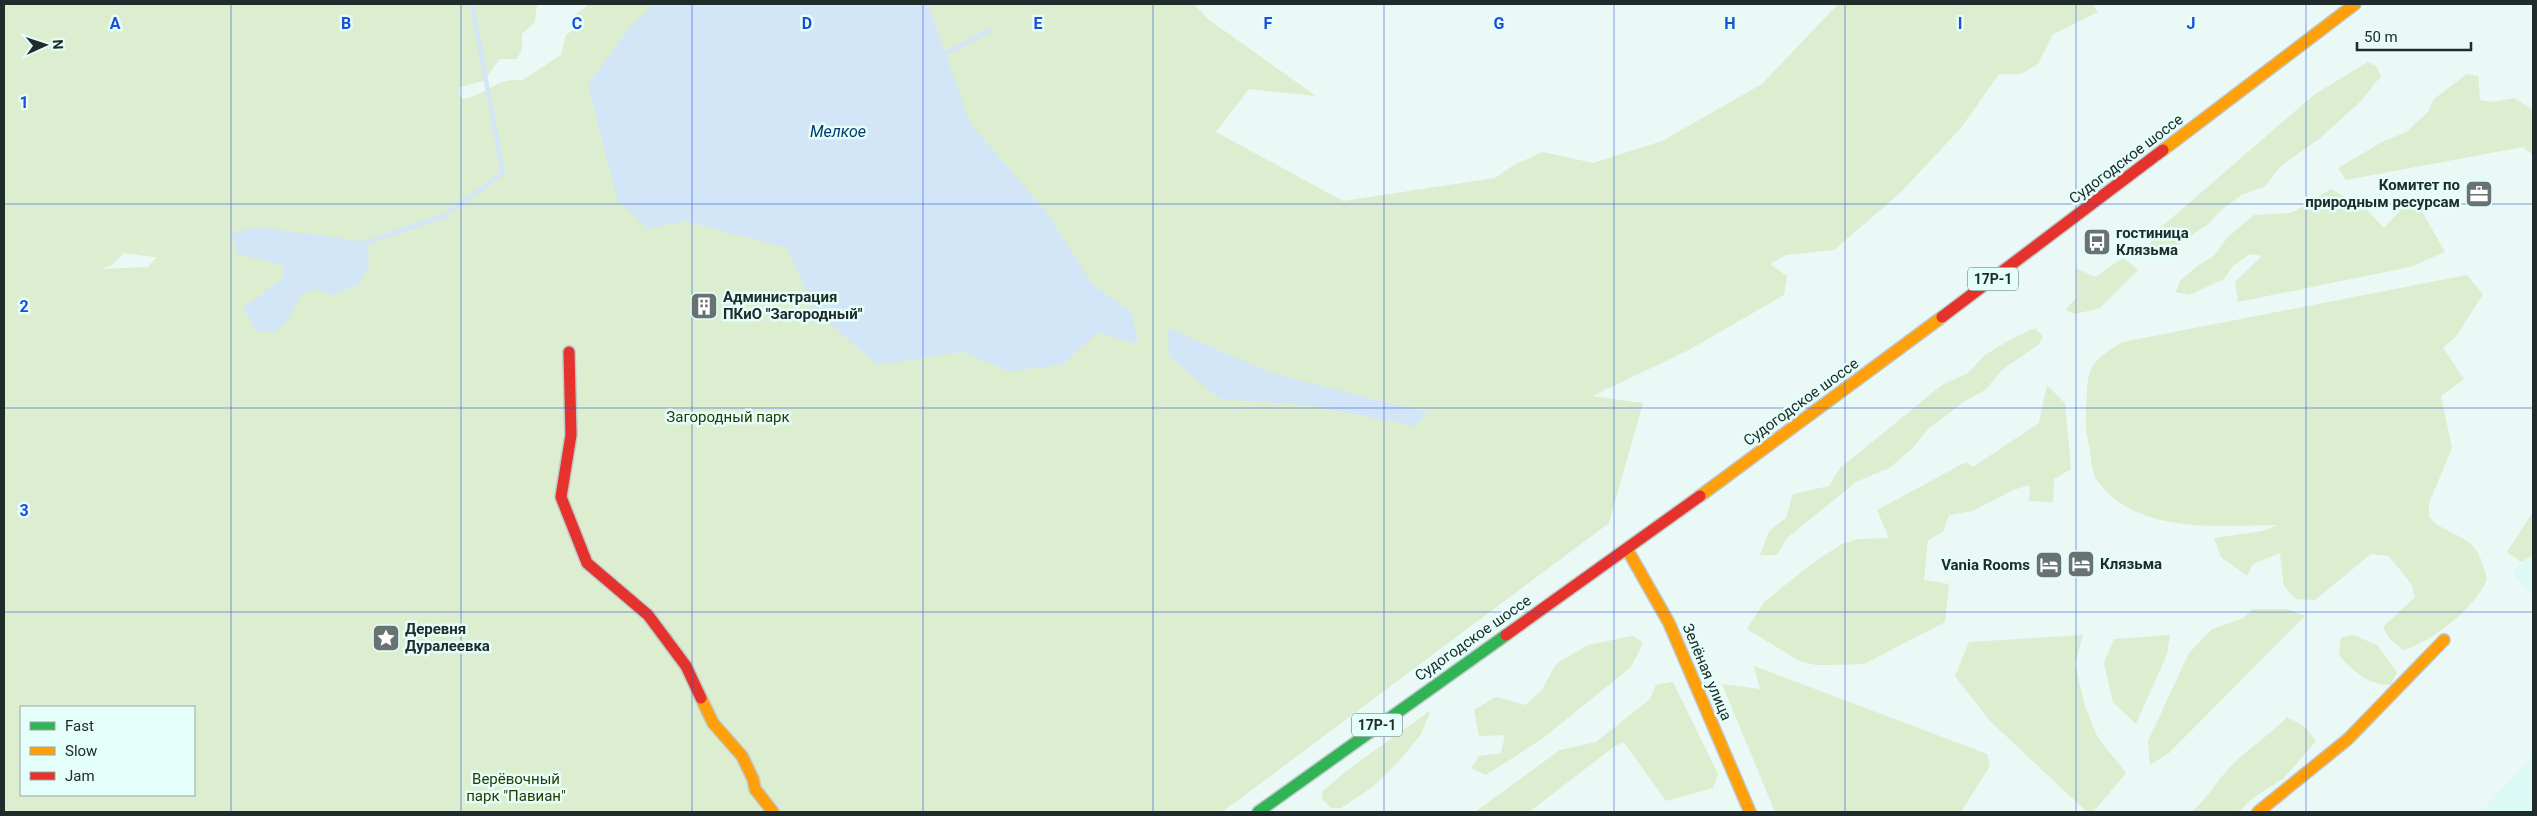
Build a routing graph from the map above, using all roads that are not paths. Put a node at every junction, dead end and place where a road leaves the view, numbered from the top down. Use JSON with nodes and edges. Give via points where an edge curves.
{"nodes":[{"id":1,"x":2355,"y":4,"type":"edge"},
{"id":2,"x":569,"y":352,"type":"dead end"},
{"id":3,"x":1627,"y":549,"type":"junction"},
{"id":4,"x":2444,"y":640,"type":"dead end"},
{"id":5,"x":773,"y":812,"type":"edge"},
{"id":6,"x":1258,"y":812,"type":"edge"},
{"id":7,"x":1750,"y":812,"type":"edge"},
{"id":8,"x":2258,"y":812,"type":"edge"}],
"edges":[{"from":1,"to":3,"type":"main road","name":"Судогодское шоссе","number":"17Р-1","via":[[2014,264]]},
{"from":2,"to":5,"type":"main road","via":[[572,435],[560,497],[587,563],[648,615],[686,666],[713,723],[742,756],[755,789]]},
{"from":3,"to":6,"type":"main road","name":"Судогодское шоссе","number":"17Р-1"},
{"from":3,"to":7,"type":"main road","name":"Зелёная улица","via":[[1669,622]]},
{"from":4,"to":8,"type":"main road","via":[[2348,739]]}]}
